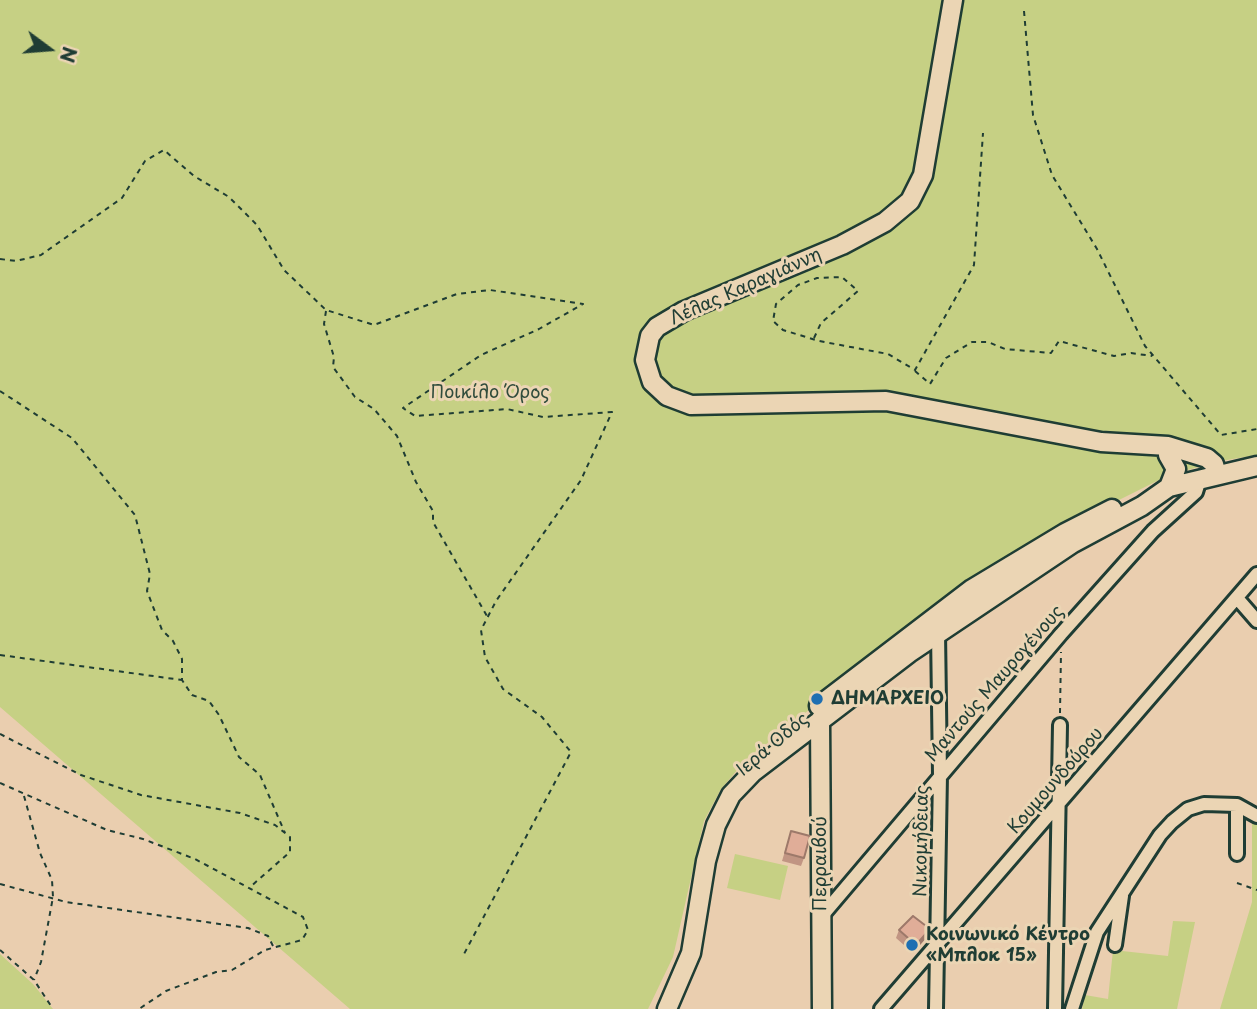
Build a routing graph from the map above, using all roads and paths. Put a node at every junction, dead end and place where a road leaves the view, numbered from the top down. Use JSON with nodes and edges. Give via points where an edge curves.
{"nodes":[{"id":1,"x":953,"y":0,"type":"edge"},
{"id":2,"x":1024,"y":11,"type":"dead end"},
{"id":3,"x":983,"y":133,"type":"dead end"},
{"id":4,"x":0,"y":259,"type":"edge"},
{"id":5,"x":326,"y":310,"type":"junction"},
{"id":6,"x":814,"y":338,"type":"junction"},
{"id":7,"x":1154,"y":357,"type":"junction"},
{"id":8,"x":915,"y":370,"type":"junction"},
{"id":9,"x":0,"y":391,"type":"edge"},
{"id":10,"x":1257,"y":429,"type":"edge"},
{"id":11,"x":1127,"y":445,"type":"junction"},
{"id":12,"x":1168,"y":455,"type":"junction"},
{"id":13,"x":1257,"y":466,"type":"edge"},
{"id":14,"x":1209,"y":477,"type":"junction"},
{"id":15,"x":1165,"y":489,"type":"junction"},
{"id":16,"x":1257,"y":574,"type":"edge"},
{"id":17,"x":1237,"y":598,"type":"junction"},
{"id":18,"x":488,"y":617,"type":"junction"},
{"id":19,"x":1257,"y":621,"type":"edge"},
{"id":20,"x":938,"y":632,"type":"junction"},
{"id":21,"x":1061,"y":634,"type":"junction"},
{"id":22,"x":0,"y":655,"type":"edge"},
{"id":23,"x":182,"y":680,"type":"junction"},
{"id":24,"x":820,"y":720,"type":"junction"},
{"id":25,"x":1060,"y":724,"type":"joint"},
{"id":26,"x":0,"y":734,"type":"edge"},
{"id":27,"x":940,"y":775,"type":"junction"},
{"id":28,"x":0,"y":783,"type":"edge"},
{"id":29,"x":23,"y":794,"type":"junction"},
{"id":30,"x":1059,"y":805,"type":"junction"},
{"id":31,"x":1237,"y":805,"type":"junction"},
{"id":32,"x":1257,"y":816,"type":"edge"},
{"id":33,"x":285,"y":833,"type":"junction"},
{"id":34,"x":1237,"y":853,"type":"dead end"},
{"id":35,"x":1237,"y":883,"type":"dead end"},
{"id":36,"x":0,"y":884,"type":"edge"},
{"id":37,"x":249,"y":888,"type":"junction"},
{"id":38,"x":1124,"y":889,"type":"junction"},
{"id":39,"x":1257,"y":890,"type":"edge"},
{"id":40,"x":53,"y":897,"type":"junction"},
{"id":41,"x":821,"y":917,"type":"junction"},
{"id":42,"x":937,"y":943,"type":"junction"},
{"id":43,"x":1115,"y":945,"type":"dead end"},
{"id":44,"x":274,"y":947,"type":"junction"},
{"id":45,"x":0,"y":950,"type":"edge"},
{"id":46,"x":464,"y":954,"type":"dead end"},
{"id":47,"x":34,"y":980,"type":"junction"},
{"id":48,"x":53,"y":1009,"type":"edge"},
{"id":49,"x":139,"y":1009,"type":"edge"},
{"id":50,"x":654,"y":1009,"type":"edge"},
{"id":51,"x":667,"y":1009,"type":"edge"},
{"id":52,"x":822,"y":1009,"type":"edge"},
{"id":53,"x":881,"y":1009,"type":"edge"},
{"id":54,"x":936,"y":1009,"type":"edge"},
{"id":55,"x":1055,"y":1009,"type":"edge"},
{"id":56,"x":1072,"y":1009,"type":"edge"}],
"edges":[{"from":1,"to":11,"type":"main road","name":"Λέλας Καραγιάννη","via":[[923,175],[910,201],[885,222],[842,245],[684,311],[657,327],[646,347],[647,371],[667,396],[691,405],[886,401]]},
{"from":2,"to":7,"type":"path","via":[[1033,115],[1052,175]]},
{"from":3,"to":8,"type":"path","via":[[974,265]]},
{"from":4,"to":5,"type":"path","via":[[16,261],[41,255],[122,198],[145,161],[164,150],[229,197],[257,225],[284,270]]},
{"from":5,"to":18,"type":"path","via":[[324,324],[333,367],[355,397],[374,409],[397,436],[433,512],[433,522]]},
{"from":5,"to":18,"type":"path","via":[[374,325],[457,294],[490,290],[583,304],[481,355],[403,408],[415,416],[507,409],[543,417],[612,412],[581,480]]},
{"from":6,"to":6,"type":"path","via":[[783,330],[772,321],[776,304],[798,285],[842,277],[858,290],[821,323]]},
{"from":6,"to":8,"type":"path","via":[[888,354]]},
{"from":7,"to":8,"type":"path","via":[[1147,353],[1095,353],[1059,341],[1051,353],[972,342],[946,358],[930,384]]},
{"from":7,"to":10,"type":"path","via":[[1221,435]]},
{"from":9,"to":23,"type":"path","via":[[72,438],[135,515],[149,565],[147,591],[162,630],[182,659]]},
{"from":11,"to":12,"type":"main road","name":"Λέλας Καραγιάννη"},
{"from":11,"to":14,"type":"main road","name":"Λέλας Καραγιάννη","via":[[1194,452],[1214,464]]},
{"from":12,"to":14,"type":"main road","name":"Λέλας Καραγιάννη","via":[[1191,463]]},
{"from":12,"to":15,"type":"main road","via":[[1175,469]]},
{"from":13,"to":14,"type":"main road","name":"Ιερά Οδός"},
{"from":14,"to":15,"type":"main road","name":"Ιερά Οδός"},
{"from":14,"to":21,"type":"street","name":"Μαντούς Μαυρογένους","via":[[1153,531]]},
{"from":15,"to":20,"type":"main road","name":"Ιερά Οδός"},
{"from":15,"to":50,"type":"main road","name":"Ιερά Οδός","via":[[1139,496],[1065,533],[972,589],[779,737],[731,780],[700,839],[681,950]]},
{"from":16,"to":17,"type":"street","name":"Κουμουνδούρου"},
{"from":17,"to":19,"type":"street"},
{"from":17,"to":30,"type":"street","name":"Κουμουνδούρου"},
{"from":18,"to":46,"type":"path","via":[[481,631],[485,657],[503,689],[542,717],[571,752]]},
{"from":20,"to":24,"type":"main road","name":"Ιερά Οδός"},
{"from":20,"to":27,"type":"street","name":"Νικομήδειας"},
{"from":21,"to":25,"type":"path"},
{"from":21,"to":27,"type":"street","name":"Μαντούς Μαυρογένους"},
{"from":22,"to":23,"type":"path"},
{"from":23,"to":33,"type":"path","via":[[192,695],[209,701],[239,757],[260,775]]},
{"from":24,"to":41,"type":"main road","name":"Περραιβού"},
{"from":24,"to":51,"type":"main road","name":"Ιερά Οδός","via":[[753,772],[723,809],[710,842],[691,953]]},
{"from":25,"to":30,"type":"street"},
{"from":26,"to":33,"type":"path","via":[[81,775],[141,795],[240,813]]},
{"from":27,"to":41,"type":"street","name":"Μαντούς Μαυρογένους"},
{"from":27,"to":42,"type":"street","name":"Νικομήδειας"},
{"from":28,"to":29,"type":"path"},
{"from":29,"to":37,"type":"path","via":[[107,830],[195,859]]},
{"from":29,"to":40,"type":"path","via":[[52,880]]},
{"from":30,"to":42,"type":"street","name":"Κουμουνδούρου"},
{"from":30,"to":55,"type":"street"},
{"from":31,"to":32,"type":"street"},
{"from":31,"to":34,"type":"street"},
{"from":31,"to":38,"type":"street","via":[[1195,805],[1181,814],[1160,835]]},
{"from":33,"to":37,"type":"path","via":[[290,838],[290,852]]},
{"from":35,"to":39,"type":"path"},
{"from":36,"to":40,"type":"path"},
{"from":37,"to":44,"type":"path","via":[[303,917],[308,930],[302,940]]},
{"from":38,"to":43,"type":"street"},
{"from":38,"to":56,"type":"street","via":[[1097,932]]},
{"from":40,"to":44,"type":"path","via":[[248,928],[268,936]]},
{"from":40,"to":47,"type":"path"},
{"from":41,"to":52,"type":"main road","name":"Περραιβού"},
{"from":42,"to":53,"type":"street","name":"Κουμουνδούρου"},
{"from":42,"to":54,"type":"street","name":"Νικομήδειας"},
{"from":44,"to":49,"type":"path","via":[[232,970],[166,991]]},
{"from":45,"to":47,"type":"path"},
{"from":47,"to":48,"type":"path"}]}
